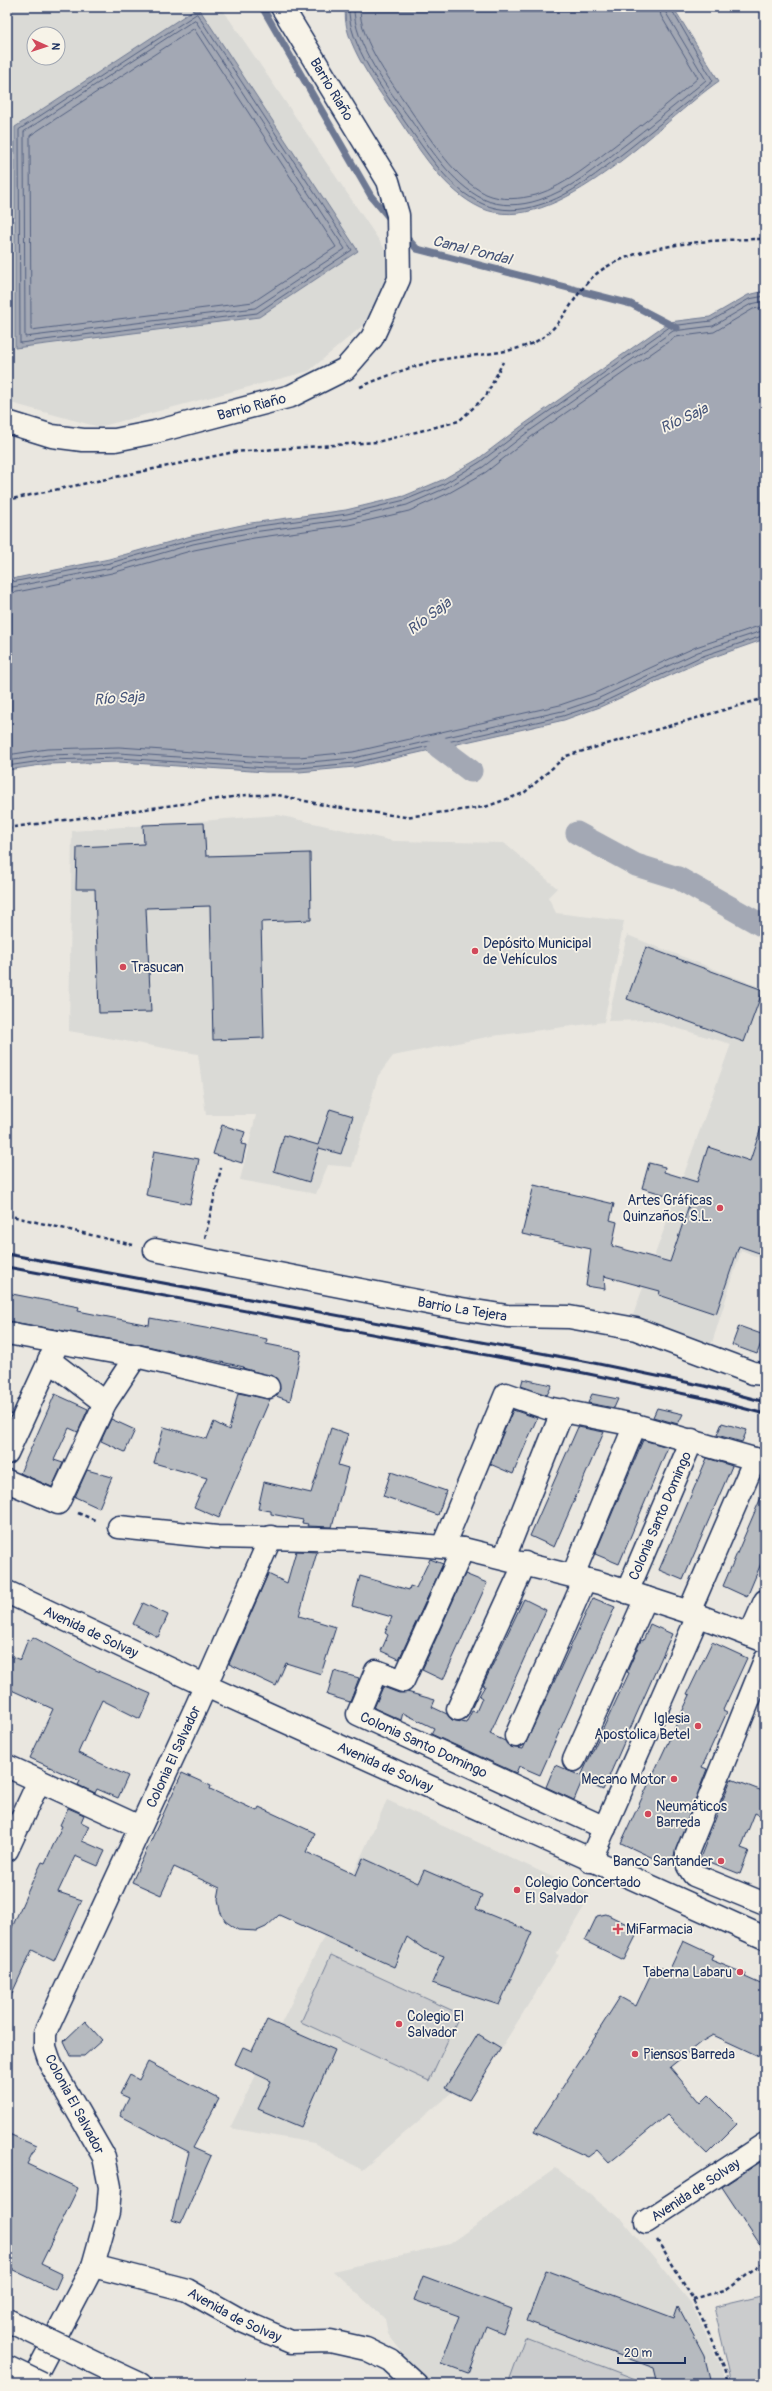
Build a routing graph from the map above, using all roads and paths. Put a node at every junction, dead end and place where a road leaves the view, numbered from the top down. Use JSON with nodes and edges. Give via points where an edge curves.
{"nodes":[{"id":1,"x":282,"y":7,"type":"edge"},
{"id":2,"x":765,"y":239,"type":"edge"},
{"id":3,"x":502,"y":362,"type":"dead end"},
{"id":4,"x":336,"y":373,"type":"junction"},
{"id":5,"x":7,"y":422,"type":"edge"},
{"id":6,"x":8,"y":499,"type":"edge"},
{"id":7,"x":765,"y":698,"type":"edge"},
{"id":8,"x":7,"y":828,"type":"edge"},
{"id":9,"x":221,"y":1168,"type":"dead end"},
{"id":10,"x":7,"y":1215,"type":"edge"},
{"id":11,"x":155,"y":1250,"type":"joint"},
{"id":12,"x":201,"y":1258,"type":"junction"},
{"id":13,"x":7,"y":1332,"type":"edge"},
{"id":14,"x":54,"y":1351,"type":"junction"},
{"id":15,"x":136,"y":1356,"type":"junction"},
{"id":16,"x":765,"y":1374,"type":"edge"},
{"id":17,"x":268,"y":1387,"type":"dead end"},
{"id":18,"x":105,"y":1403,"type":"junction"},
{"id":19,"x":563,"y":1410,"type":"junction"},
{"id":20,"x":635,"y":1425,"type":"junction"},
{"id":21,"x":692,"y":1440,"type":"junction"},
{"id":22,"x":7,"y":1453,"type":"edge"},
{"id":23,"x":760,"y":1460,"type":"edge"},
{"id":24,"x":7,"y":1481,"type":"edge"},
{"id":25,"x":58,"y":1504,"type":"junction"},
{"id":26,"x":120,"y":1527,"type":"joint"},
{"id":27,"x":271,"y":1537,"type":"junction"},
{"id":28,"x":453,"y":1548,"type":"junction"},
{"id":29,"x":504,"y":1558,"type":"junction"},
{"id":30,"x":525,"y":1563,"type":"junction"},
{"id":31,"x":579,"y":1577,"type":"junction"},
{"id":32,"x":7,"y":1592,"type":"edge"},
{"id":33,"x":637,"y":1595,"type":"junction"},
{"id":34,"x":765,"y":1601,"type":"edge"},
{"id":35,"x":694,"y":1614,"type":"junction"},
{"id":36,"x":757,"y":1638,"type":"edge"},
{"id":37,"x":765,"y":1660,"type":"edge"},
{"id":38,"x":204,"y":1685,"type":"junction"},
{"id":39,"x":458,"y":1709,"type":"dead end"},
{"id":40,"x":516,"y":1736,"type":"dead end"},
{"id":41,"x":574,"y":1760,"type":"dead end"},
{"id":42,"x":7,"y":1766,"type":"edge"},
{"id":43,"x":39,"y":1780,"type":"junction"},
{"id":44,"x":140,"y":1827,"type":"junction"},
{"id":45,"x":605,"y":1828,"type":"junction"},
{"id":46,"x":7,"y":1850,"type":"edge"},
{"id":47,"x":590,"y":1861,"type":"junction"},
{"id":48,"x":765,"y":1904,"type":"edge"},
{"id":49,"x":765,"y":1938,"type":"edge"},
{"id":50,"x":765,"y":2144,"type":"edge"},
{"id":51,"x":646,"y":2222,"type":"joint"},
{"id":52,"x":765,"y":2262,"type":"edge"},
{"id":53,"x":93,"y":2266,"type":"junction"},
{"id":54,"x":693,"y":2299,"type":"junction"},
{"id":55,"x":7,"y":2320,"type":"edge"},
{"id":56,"x":7,"y":2367,"type":"edge"},
{"id":57,"x":31,"y":2384,"type":"edge"},
{"id":58,"x":42,"y":2384,"type":"edge"},
{"id":59,"x":140,"y":2384,"type":"edge"},
{"id":60,"x":416,"y":2384,"type":"edge"},
{"id":61,"x":729,"y":2384,"type":"edge"}],
"edges":[{"from":1,"to":4,"type":"main road","name":"Barrio Riaño","via":[[388,181],[398,226],[399,279],[372,338],[345,369]]},
{"from":2,"to":4,"type":"path","via":[[697,242],[637,254],[604,267],[586,283],[554,328],[538,340],[522,347],[434,361],[360,387],[348,387]]},
{"from":3,"to":6,"type":"path","via":[[486,396],[458,421],[377,442],[234,452]]},
{"from":4,"to":5,"type":"main road","name":"Barrio Riaño","via":[[291,396],[115,440],[83,440],[52,436]]},
{"from":7,"to":8,"type":"path","via":[[566,756],[524,793],[485,807],[405,817],[278,796],[247,795]]},
{"from":9,"to":12,"type":"path"},
{"from":10,"to":11,"type":"path"},
{"from":11,"to":12,"type":"main road","name":"Barrio La Tejera"},
{"from":12,"to":16,"type":"main road","name":"Barrio La Tejera","via":[[443,1306],[507,1316],[569,1317],[636,1329],[753,1373]]},
{"from":13,"to":14,"type":"main road"},
{"from":14,"to":15,"type":"main road"},
{"from":14,"to":18,"type":"main road"},
{"from":14,"to":22,"type":"main road"},
{"from":15,"to":17,"type":"main road"},
{"from":15,"to":18,"type":"main road"},
{"from":18,"to":25,"type":"main road"},
{"from":19,"to":20,"type":"main road","name":"Colonia Santo Domingo"},
{"from":19,"to":28,"type":"main road","name":"Colonia Santo Domingo","via":[[547,1408],[506,1394]]},
{"from":19,"to":29,"type":"main road"},
{"from":20,"to":21,"type":"main road","name":"Colonia Santo Domingo"},
{"from":20,"to":31,"type":"main road"},
{"from":21,"to":23,"type":"main road","name":"Colonia Santo Domingo"},
{"from":21,"to":33,"type":"main road","name":"Colonia Santo Domingo"},
{"from":23,"to":35,"type":"main road","name":"Colonia Santo Domingo"},
{"from":24,"to":25,"type":"main road"},
{"from":25,"to":26,"type":"path","via":[[95,1521]]},
{"from":26,"to":27,"type":"main road","name":"Colonia Santo Domingo","via":[[217,1537]]},
{"from":27,"to":28,"type":"main road","name":"Colonia Santo Domingo"},
{"from":27,"to":38,"type":"main road"},
{"from":28,"to":29,"type":"main road","name":"Colonia Santo Domingo"},
{"from":28,"to":45,"type":"main road","name":"Colonia Santo Domingo","via":[[403,1681],[376,1671],[358,1714]]},
{"from":29,"to":30,"type":"main road","name":"Colonia Santo Domingo"},
{"from":30,"to":31,"type":"main road","name":"Colonia Santo Domingo"},
{"from":30,"to":39,"type":"main road"},
{"from":31,"to":33,"type":"main road","name":"Colonia Santo Domingo"},
{"from":31,"to":40,"type":"main road"},
{"from":32,"to":38,"type":"main road","name":"Avenida de Solvay"},
{"from":33,"to":35,"type":"main road","name":"Colonia Santo Domingo"},
{"from":33,"to":41,"type":"main road","name":"Colonia Santo Domingo"},
{"from":34,"to":36,"type":"main road","name":"Colonia Santo Domingo"},
{"from":35,"to":36,"type":"main road","name":"Colonia Santo Domingo"},
{"from":35,"to":45,"type":"main road","name":"Colonia Santo Domingo"},
{"from":37,"to":48,"type":"main road","via":[[687,1853],[688,1866],[694,1875]]},
{"from":38,"to":44,"type":"main road","name":"Colonia El Salvador"},
{"from":38,"to":47,"type":"main road","name":"Avenida de Solvay"},
{"from":42,"to":43,"type":"main road"},
{"from":43,"to":44,"type":"main road"},
{"from":43,"to":46,"type":"main road"},
{"from":44,"to":53,"type":"main road","name":"Colonia El Salvador","via":[[45,2033],[45,2047],[51,2065],[104,2157],[110,2187],[108,2212]]},
{"from":45,"to":47,"type":"main road","name":"Colonia Santo Domingo"},
{"from":47,"to":49,"type":"main road","name":"Avenida de Solvay"},
{"from":50,"to":51,"type":"main road","name":"Avenida de Solvay"},
{"from":51,"to":54,"type":"path"},
{"from":52,"to":54,"type":"path","via":[[728,2289]]},
{"from":53,"to":57,"type":"main road","name":"Colonia El Salvador"},
{"from":53,"to":60,"type":"main road","name":"Avenida de Solvay","via":[[187,2290],[242,2320],[291,2342],[330,2341],[366,2349],[391,2361]]},
{"from":54,"to":61,"type":"path"},
{"from":55,"to":59,"type":"main road","bridge":true},
{"from":56,"to":58,"type":"main road","bridge":true}]}
